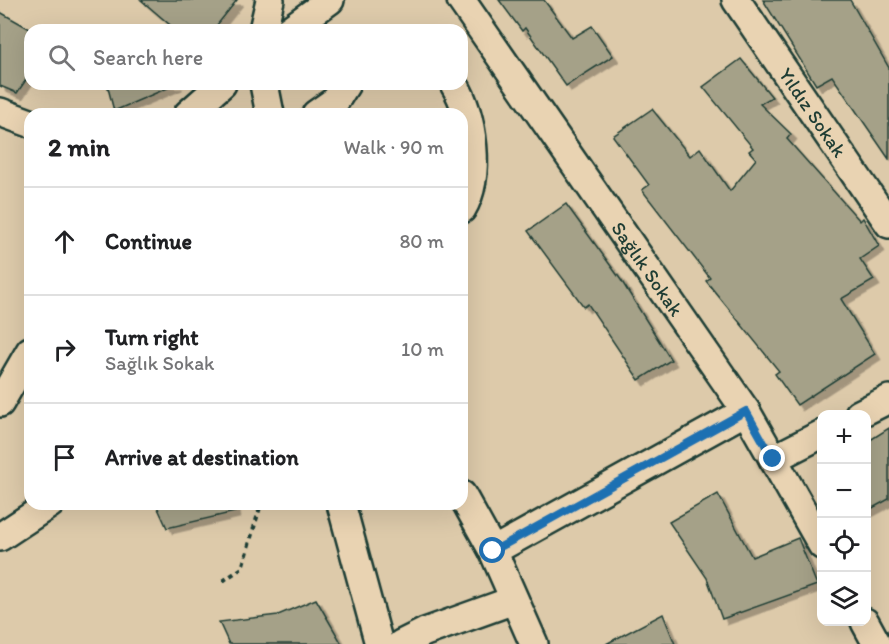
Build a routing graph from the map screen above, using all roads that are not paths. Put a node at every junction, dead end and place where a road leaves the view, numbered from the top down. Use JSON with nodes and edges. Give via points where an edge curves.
{"nodes":[{"id":1,"x":270,"y":0,"type":"edge"},
{"id":2,"x":330,"y":0,"type":"edge"},
{"id":3,"x":461,"y":0,"type":"edge"},
{"id":4,"x":736,"y":0,"type":"edge"},
{"id":5,"x":264,"y":24,"type":"edge"},
{"id":6,"x":297,"y":24,"type":"edge"},
{"id":7,"x":215,"y":90,"type":"edge"},
{"id":8,"x":265,"y":90,"type":"edge"},
{"id":9,"x":342,"y":90,"type":"edge"},
{"id":10,"x":457,"y":90,"type":"edge"},
{"id":11,"x":195,"y":108,"type":"edge"},
{"id":12,"x":269,"y":108,"type":"edge"},
{"id":13,"x":325,"y":108,"type":"edge"},
{"id":14,"x":465,"y":108,"type":"edge"},
{"id":15,"x":0,"y":112,"type":"edge"},
{"id":16,"x":24,"y":121,"type":"edge"},
{"id":17,"x":468,"y":121,"type":"edge"},
{"id":18,"x":468,"y":194,"type":"edge"},
{"id":19,"x":889,"y":224,"type":"edge"},
{"id":20,"x":24,"y":361,"type":"edge"},
{"id":21,"x":889,"y":399,"type":"edge"},
{"id":22,"x":0,"y":403,"type":"edge"},
{"id":23,"x":867,"y":410,"type":"edge"},
{"id":24,"x":746,"y":411,"type":"junction"},
{"id":25,"x":817,"y":437,"type":"edge"},
{"id":26,"x":773,"y":459,"type":"junction"},
{"id":27,"x":468,"y":506,"type":"edge"},
{"id":28,"x":41,"y":510,"type":"edge"},
{"id":29,"x":343,"y":510,"type":"edge"},
{"id":30,"x":817,"y":536,"type":"edge"},
{"id":31,"x":0,"y":537,"type":"edge"},
{"id":32,"x":493,"y":551,"type":"junction"},
{"id":33,"x":514,"y":600,"type":"junction"},
{"id":34,"x":868,"y":626,"type":"edge"},
{"id":35,"x":379,"y":644,"type":"edge"},
{"id":36,"x":401,"y":644,"type":"edge"},
{"id":37,"x":534,"y":644,"type":"edge"},
{"id":38,"x":877,"y":644,"type":"edge"}],
"edges":[{"from":1,"to":5,"type":"street"},
{"from":2,"to":6,"type":"street"},
{"from":3,"to":24,"type":"street","name":"Sağlık Sokak"},
{"from":4,"to":19,"type":"street","name":"Yıldız Sokak"},
{"from":7,"to":11,"type":"street"},
{"from":8,"to":12,"type":"street"},
{"from":9,"to":13,"type":"street"},
{"from":10,"to":14,"type":"street"},
{"from":15,"to":16,"type":"street"},
{"from":17,"to":18,"type":"street","via":[[473,145]]},
{"from":20,"to":22,"type":"street"},
{"from":21,"to":23,"type":"street"},
{"from":24,"to":26,"type":"street","name":"Sağlık Sokak"},
{"from":24,"to":32,"type":"street"},
{"from":25,"to":26,"type":"street"},
{"from":26,"to":30,"type":"street","name":"Sağlık Sokak"},
{"from":27,"to":32,"type":"street"},
{"from":28,"to":31,"type":"street"},
{"from":29,"to":35,"type":"street"},
{"from":32,"to":33,"type":"street"},
{"from":33,"to":36,"type":"street"},
{"from":33,"to":37,"type":"street"},
{"from":34,"to":38,"type":"street"}]}
